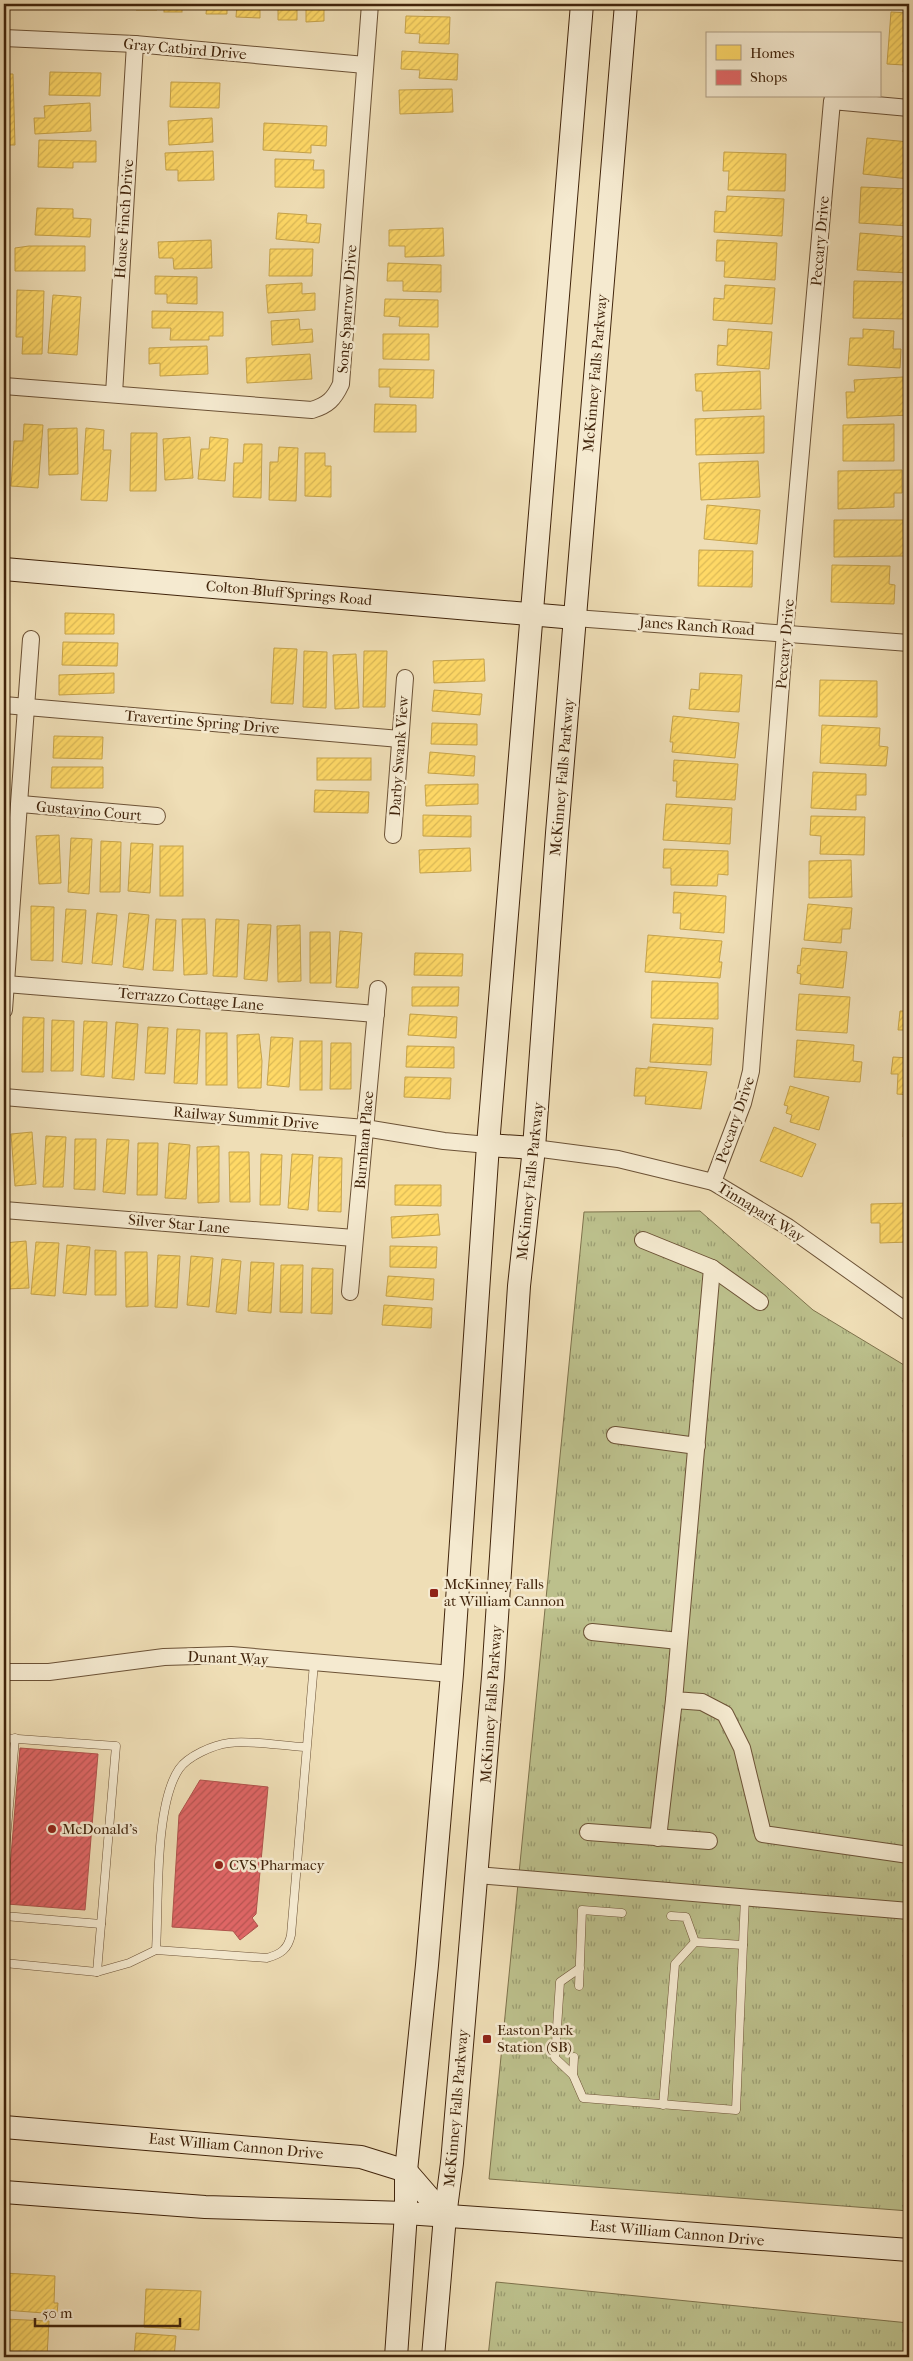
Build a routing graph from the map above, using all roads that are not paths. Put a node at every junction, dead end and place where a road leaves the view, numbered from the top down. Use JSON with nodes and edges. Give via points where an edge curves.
{"nodes":[{"id":1,"x":370,"y":4,"type":"edge"},
{"id":2,"x":582,"y":4,"type":"edge"},
{"id":3,"x":626,"y":4,"type":"edge"},
{"id":4,"x":4,"y":38,"type":"edge"},
{"id":5,"x":135,"y":44,"type":"junction"},
{"id":6,"x":365,"y":65,"type":"junction"},
{"id":7,"x":909,"y":108,"type":"edge"},
{"id":8,"x":4,"y":386,"type":"edge"},
{"id":9,"x":114,"y":394,"type":"junction"},
{"id":10,"x":4,"y":569,"type":"edge"},
{"id":11,"x":531,"y":614,"type":"junction"},
{"id":12,"x":574,"y":618,"type":"junction"},
{"id":13,"x":785,"y":632,"type":"junction"},
{"id":14,"x":31,"y":639,"type":"dead end"},
{"id":15,"x":909,"y":643,"type":"edge"},
{"id":16,"x":405,"y":678,"type":"dead end"},
{"id":17,"x":4,"y":705,"type":"edge"},
{"id":18,"x":27,"y":707,"type":"junction"},
{"id":19,"x":400,"y":739,"type":"junction"},
{"id":20,"x":21,"y":804,"type":"junction"},
{"id":21,"x":156,"y":816,"type":"dead end"},
{"id":22,"x":393,"y":835,"type":"dead end"},
{"id":23,"x":6,"y":984,"type":"junction"},
{"id":24,"x":378,"y":989,"type":"dead end"},
{"id":25,"x":4,"y":1010,"type":"edge"},
{"id":26,"x":376,"y":1014,"type":"junction"},
{"id":27,"x":4,"y":1096,"type":"edge"},
{"id":28,"x":365,"y":1128,"type":"junction"},
{"id":29,"x":488,"y":1145,"type":"junction"},
{"id":30,"x":534,"y":1148,"type":"junction"},
{"id":31,"x":713,"y":1182,"type":"junction"},
{"id":32,"x":4,"y":1210,"type":"edge"},
{"id":33,"x":354,"y":1238,"type":"junction"},
{"id":34,"x":643,"y":1240,"type":"dead end"},
{"id":35,"x":712,"y":1268,"type":"junction"},
{"id":36,"x":350,"y":1292,"type":"dead end"},
{"id":37,"x":760,"y":1302,"type":"dead end"},
{"id":38,"x":909,"y":1313,"type":"edge"},
{"id":39,"x":615,"y":1435,"type":"dead end"},
{"id":40,"x":697,"y":1446,"type":"junction"},
{"id":41,"x":592,"y":1632,"type":"dead end"},
{"id":42,"x":679,"y":1641,"type":"junction"},
{"id":43,"x":314,"y":1663,"type":"junction"},
{"id":44,"x":4,"y":1672,"type":"edge"},
{"id":45,"x":452,"y":1674,"type":"junction"},
{"id":46,"x":674,"y":1700,"type":"junction"},
{"id":47,"x":4,"y":1738,"type":"edge"},
{"id":48,"x":15,"y":1738,"type":"junction"},
{"id":49,"x":306,"y":1747,"type":"junction"},
{"id":50,"x":588,"y":1832,"type":"dead end"},
{"id":51,"x":658,"y":1838,"type":"junction"},
{"id":52,"x":708,"y":1841,"type":"dead end"},
{"id":53,"x":909,"y":1855,"type":"edge"},
{"id":54,"x":4,"y":1862,"type":"edge"},
{"id":55,"x":477,"y":1875,"type":"junction"},
{"id":56,"x":746,"y":1897,"type":"junction"},
{"id":57,"x":909,"y":1911,"type":"edge"},
{"id":58,"x":622,"y":1913,"type":"dead end"},
{"id":59,"x":4,"y":1916,"type":"edge"},
{"id":60,"x":671,"y":1916,"type":"dead end"},
{"id":61,"x":101,"y":1924,"type":"junction"},
{"id":62,"x":695,"y":1942,"type":"junction"},
{"id":63,"x":743,"y":1945,"type":"junction"},
{"id":64,"x":156,"y":1950,"type":"junction"},
{"id":65,"x":4,"y":1963,"type":"edge"},
{"id":66,"x":580,"y":1968,"type":"junction"},
{"id":67,"x":97,"y":1972,"type":"junction"},
{"id":68,"x":579,"y":1986,"type":"dead end"},
{"id":69,"x":574,"y":2057,"type":"dead end"},
{"id":70,"x":573,"y":2075,"type":"junction"},
{"id":71,"x":663,"y":2105,"type":"junction"},
{"id":72,"x":4,"y":2126,"type":"edge"},
{"id":73,"x":406,"y":2171,"type":"junction"},
{"id":74,"x":4,"y":2192,"type":"edge"},
{"id":75,"x":406,"y":2214,"type":"junction"},
{"id":76,"x":445,"y":2216,"type":"junction"},
{"id":77,"x":909,"y":2250,"type":"edge"},
{"id":78,"x":396,"y":2357,"type":"edge"},
{"id":79,"x":433,"y":2357,"type":"edge"}],
"edges":[{"from":1,"to":6,"type":"street","name":"Song Sparrow Drive"},
{"from":2,"to":11,"type":"main road"},
{"from":3,"to":12,"type":"main road","name":"McKinney Falls Parkway"},
{"from":4,"to":5,"type":"street","name":"Gray Catbird Drive"},
{"from":5,"to":6,"type":"street","name":"Gray Catbird Drive"},
{"from":5,"to":9,"type":"street","name":"House Finch Drive"},
{"from":6,"to":9,"type":"street","name":"Song Sparrow Drive","via":[[341,384],[334,399],[312,410]]},
{"from":7,"to":13,"type":"street","name":"Peccary Drive","via":[[832,101]]},
{"from":8,"to":9,"type":"street","name":"Song Sparrow Drive"},
{"from":10,"to":11,"type":"main road","name":"Colton-Bluff Springs Road"},
{"from":11,"to":12,"type":"main road","name":"Colton-Bluff Springs Road"},
{"from":11,"to":29,"type":"main road"},
{"from":12,"to":13,"type":"street","name":"Janes Ranch Road"},
{"from":12,"to":30,"type":"main road","name":"McKinney Falls Parkway"},
{"from":13,"to":15,"type":"street","name":"Janes Ranch Road"},
{"from":13,"to":31,"type":"street","name":"Peccary Drive","via":[[752,1071]]},
{"from":14,"to":18,"type":"street"},
{"from":16,"to":19,"type":"street","name":"Darby Swank View"},
{"from":17,"to":18,"type":"street","name":"Travertine Spring Drive"},
{"from":18,"to":19,"type":"street","name":"Travertine Spring Drive"},
{"from":18,"to":20,"type":"street"},
{"from":19,"to":22,"type":"street","name":"Darby Swank View"},
{"from":20,"to":21,"type":"street","name":"Gustavino Court"},
{"from":20,"to":23,"type":"street"},
{"from":23,"to":25,"type":"street"},
{"from":23,"to":26,"type":"street","name":"Terrazzo Cottage Lane"},
{"from":24,"to":26,"type":"street","name":"Burnham Place"},
{"from":26,"to":28,"type":"street","name":"Burnham Place"},
{"from":27,"to":28,"type":"street","name":"Railway Summit Drive"},
{"from":28,"to":29,"type":"street","name":"Railway Summit Drive"},
{"from":28,"to":33,"type":"street","name":"Burnham Place"},
{"from":29,"to":30,"type":"main road"},
{"from":29,"to":45,"type":"main road"},
{"from":30,"to":31,"type":"street","name":"Tinnapark Way","via":[[618,1159]]},
{"from":30,"to":55,"type":"main road","name":"McKinney Falls Parkway","via":[[519,1286]]},
{"from":31,"to":38,"type":"street","name":"Tinnapark Way","via":[[788,1227]]},
{"from":32,"to":33,"type":"street","name":"Silver Star Lane"},
{"from":33,"to":36,"type":"street","name":"Burnham Place"},
{"from":34,"to":35,"type":"street"},
{"from":35,"to":37,"type":"street"},
{"from":35,"to":40,"type":"street"},
{"from":39,"to":40,"type":"street"},
{"from":40,"to":42,"type":"street"},
{"from":41,"to":42,"type":"street"},
{"from":42,"to":46,"type":"street"},
{"from":43,"to":44,"type":"street","name":"Dunant Way","via":[[197,1655],[48,1672]]},
{"from":43,"to":45,"type":"street","name":"Dunant Way"},
{"from":43,"to":49,"type":"lane"},
{"from":45,"to":73,"type":"main road"},
{"from":46,"to":51,"type":"street"},
{"from":46,"to":53,"type":"street","via":[[702,1702],[725,1714],[742,1748],[763,1834]]},
{"from":47,"to":48,"type":"lane"},
{"from":48,"to":54,"type":"lane"},
{"from":48,"to":61,"type":"lane","via":[[116,1746]]},
{"from":49,"to":64,"type":"lane","via":[[229,1743],[212,1748],[180,1767],[172,1781],[162,1824]]},
{"from":49,"to":64,"type":"lane","via":[[289,1944],[283,1952],[267,1958]]},
{"from":50,"to":51,"type":"street"},
{"from":51,"to":52,"type":"street"},
{"from":55,"to":56,"type":"street"},
{"from":55,"to":76,"type":"main road","name":"McKinney Falls Parkway"},
{"from":56,"to":57,"type":"street"},
{"from":56,"to":63,"type":"lane"},
{"from":58,"to":66,"type":"lane","via":[[582,1910]]},
{"from":59,"to":61,"type":"lane"},
{"from":60,"to":62,"type":"lane","via":[[686,1917]]},
{"from":61,"to":67,"type":"lane"},
{"from":62,"to":63,"type":"lane"},
{"from":62,"to":71,"type":"lane","via":[[676,1964]]},
{"from":63,"to":71,"type":"lane","via":[[736,2110]]},
{"from":64,"to":67,"type":"lane","via":[[129,1963]]},
{"from":65,"to":67,"type":"lane"},
{"from":66,"to":68,"type":"lane"},
{"from":66,"to":70,"type":"lane","via":[[560,1982],[555,2058]]},
{"from":69,"to":70,"type":"lane"},
{"from":70,"to":71,"type":"lane","via":[[583,2098]]},
{"from":72,"to":73,"type":"main road","name":"East William Cannon Drive","via":[[359,2157]]},
{"from":73,"to":75,"type":"main road"},
{"from":73,"to":76,"type":"main road"},
{"from":74,"to":75,"type":"main road","name":"East William Cannon Drive","via":[[205,2207]]},
{"from":75,"to":76,"type":"main road","name":"East William Cannon Drive"},
{"from":75,"to":78,"type":"main road"},
{"from":76,"to":77,"type":"main road","name":"East William Cannon Drive"},
{"from":76,"to":79,"type":"main road","name":"McKinney Falls Parkway"}]}
